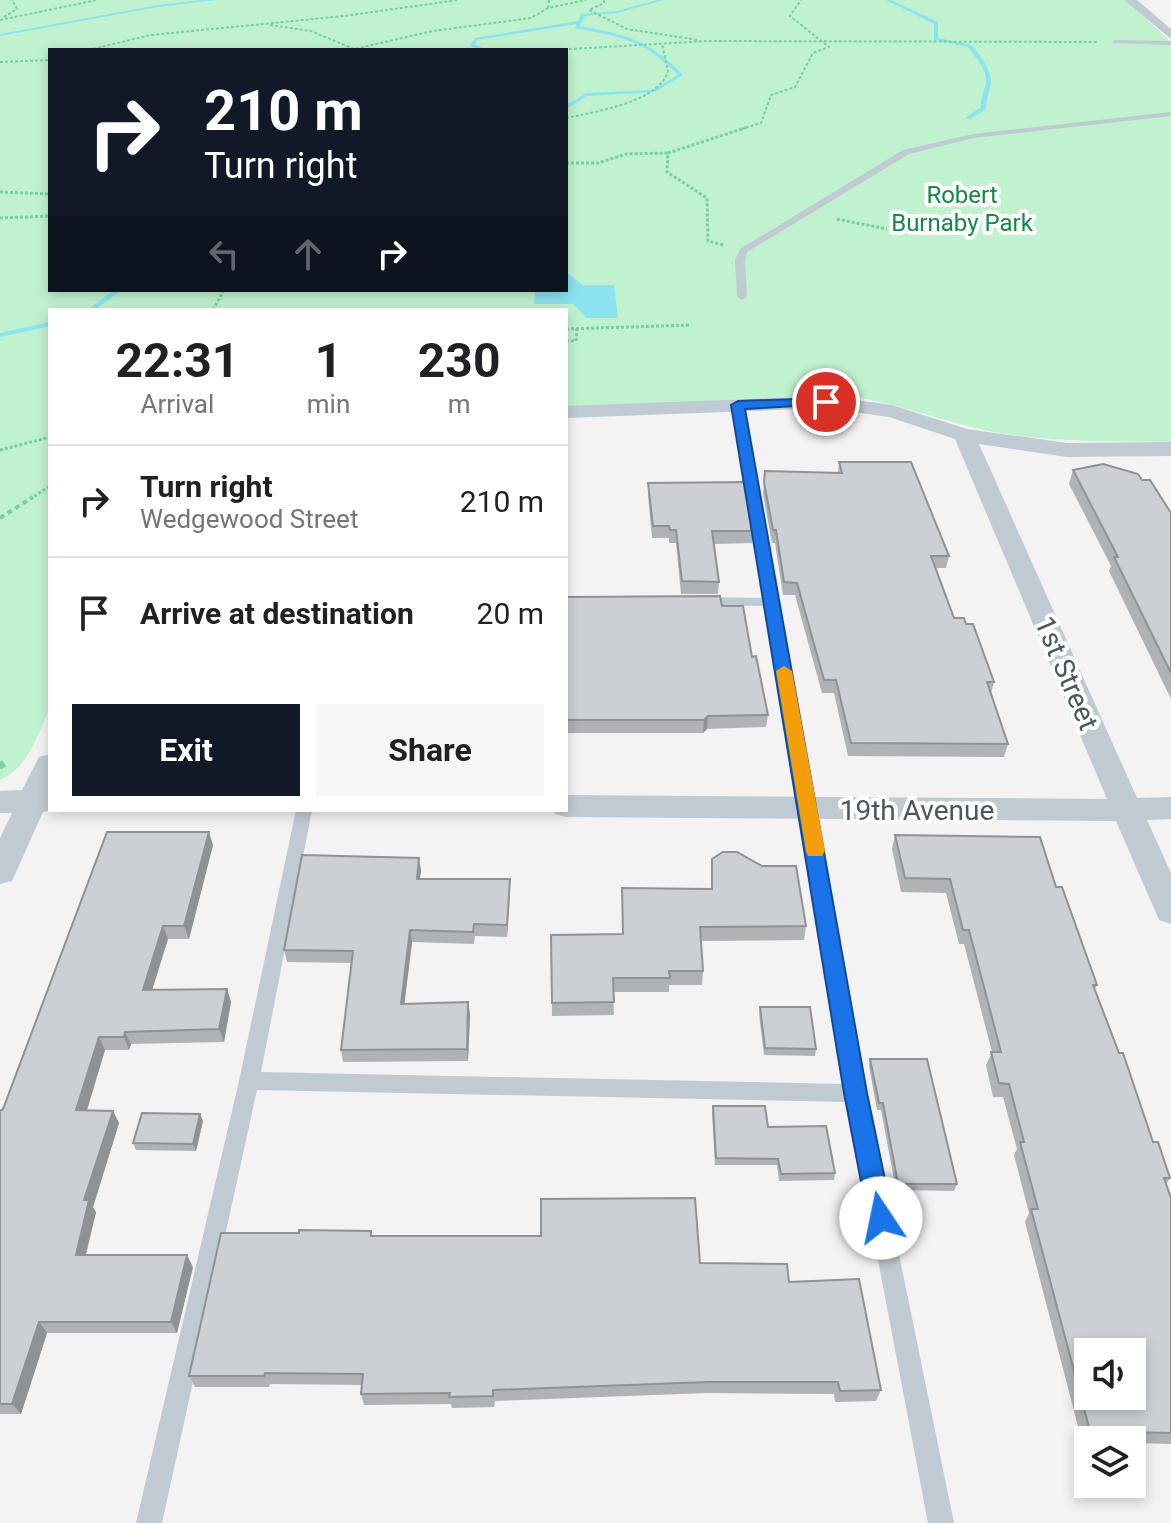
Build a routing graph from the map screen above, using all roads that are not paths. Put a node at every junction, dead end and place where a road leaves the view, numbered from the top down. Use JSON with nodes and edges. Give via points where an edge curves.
{"nodes":[{"id":1,"x":1130,"y":0,"type":"edge"},
{"id":2,"x":1171,"y":35,"type":"edge"},
{"id":3,"x":1114,"y":42,"type":"road end"},
{"id":4,"x":1171,"y":43,"type":"edge"},
{"id":5,"x":1171,"y":114,"type":"edge"},
{"id":6,"x":742,"y":297,"type":"dead end"},
{"id":7,"x":738,"y":405,"type":"junction"},
{"id":8,"x":568,"y":412,"type":"edge"},
{"id":9,"x":964,"y":435,"type":"junction"},
{"id":10,"x":1171,"y":449,"type":"edge"},
{"id":11,"x":677,"y":601,"type":"edge"},
{"id":12,"x":772,"y":602,"type":"junction"},
{"id":13,"x":48,"y":773,"type":"edge"},
{"id":14,"x":4,"y":788,"type":"edge"},
{"id":15,"x":42,"y":801,"type":"edge"},
{"id":16,"x":568,"y":806,"type":"edge"},
{"id":17,"x":1171,"y":808,"type":"edge"},
{"id":18,"x":808,"y":810,"type":"junction"},
{"id":19,"x":1127,"y":810,"type":"junction"},
{"id":20,"x":304,"y":812,"type":"edge"},
{"id":21,"x":0,"y":872,"type":"edge"},
{"id":22,"x":1171,"y":911,"type":"edge"},
{"id":23,"x":249,"y":1081,"type":"junction"},
{"id":24,"x":856,"y":1093,"type":"junction"},
{"id":25,"x":149,"y":1523,"type":"edge"},
{"id":26,"x":941,"y":1523,"type":"edge"}],
"edges":[{"from":1,"to":2,"type":"street"},
{"from":3,"to":4,"type":"lane"},
{"from":5,"to":6,"type":"lane","via":[[1031,128],[932,145],[890,160],[743,251]]},
{"from":7,"to":8,"type":"street"},
{"from":7,"to":9,"type":"street","via":[[826,402],[892,411]]},
{"from":7,"to":12,"type":"lane"},
{"from":9,"to":10,"type":"street","via":[[1067,450]]},
{"from":9,"to":19,"type":"street","name":"1st Street"},
{"from":11,"to":12,"type":"lane"},
{"from":12,"to":18,"type":"lane"},
{"from":13,"to":15,"type":"street"},
{"from":14,"to":15,"type":"street"},
{"from":15,"to":21,"type":"street"},
{"from":16,"to":18,"type":"street","name":"19th Avenue"},
{"from":17,"to":19,"type":"street","name":"19th Avenue"},
{"from":18,"to":19,"type":"street","name":"19th Avenue"},
{"from":18,"to":24,"type":"lane"},
{"from":19,"to":22,"type":"street","name":"1st Street"},
{"from":20,"to":23,"type":"lane"},
{"from":23,"to":24,"type":"lane"},
{"from":23,"to":25,"type":"lane"},
{"from":24,"to":26,"type":"lane"}]}
